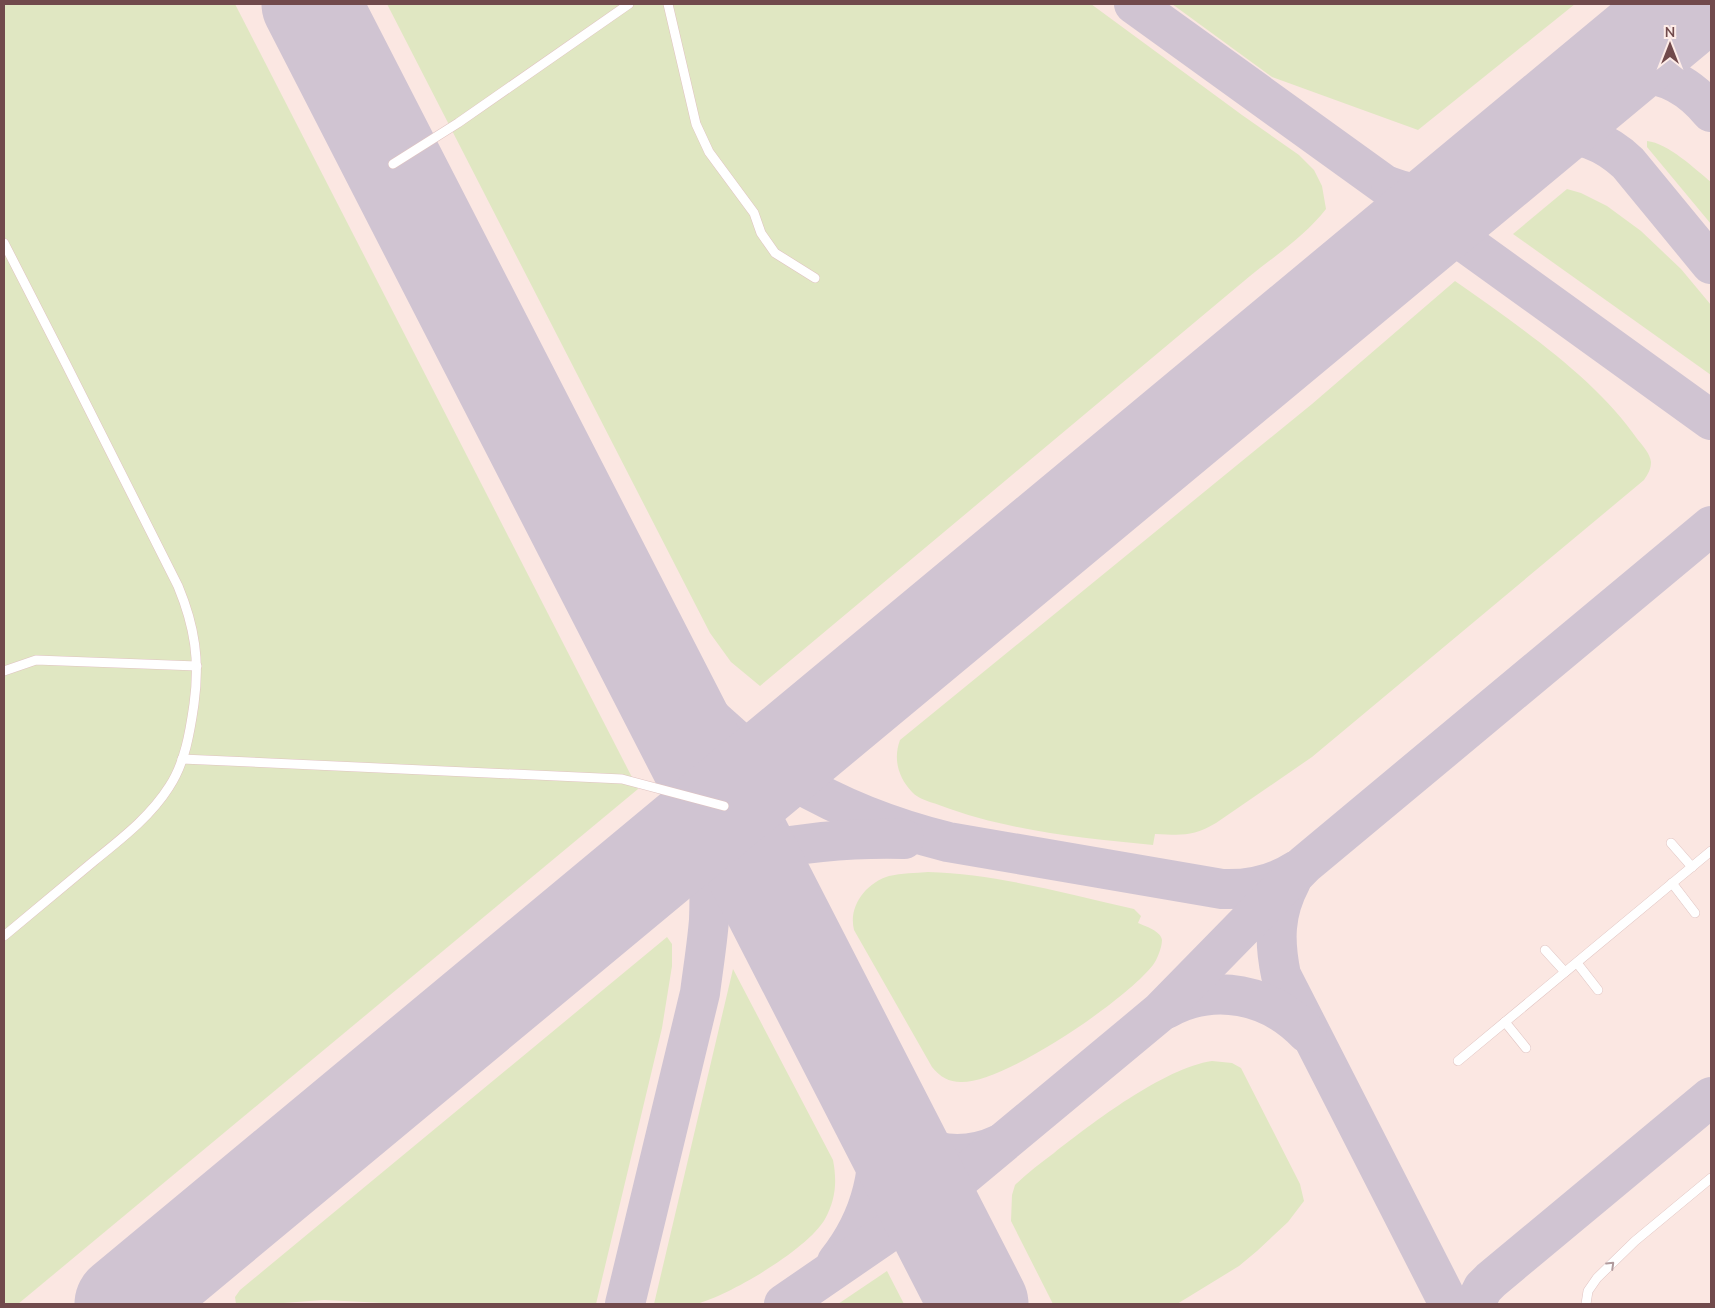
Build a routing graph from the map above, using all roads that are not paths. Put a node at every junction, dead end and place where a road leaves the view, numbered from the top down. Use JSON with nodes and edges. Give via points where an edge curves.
{"nodes":[{"id":1,"x":629,"y":4,"type":"edge"},
{"id":2,"x":668,"y":4,"type":"edge"},
{"id":3,"x":393,"y":164,"type":"dead end"},
{"id":4,"x":4,"y":243,"type":"edge"},
{"id":5,"x":815,"y":278,"type":"dead end"},
{"id":6,"x":197,"y":666,"type":"junction"},
{"id":7,"x":4,"y":671,"type":"edge"},
{"id":8,"x":182,"y":759,"type":"junction"},
{"id":9,"x":724,"y":806,"type":"dead end"},
{"id":10,"x":1671,"y":843,"type":"dead end"},
{"id":11,"x":1711,"y":851,"type":"edge"},
{"id":12,"x":1692,"y":867,"type":"junction"},
{"id":13,"x":1672,"y":884,"type":"junction"},
{"id":14,"x":1695,"y":913,"type":"dead end"},
{"id":15,"x":4,"y":936,"type":"edge"},
{"id":16,"x":1545,"y":950,"type":"dead end"},
{"id":17,"x":1577,"y":963,"type":"junction"},
{"id":18,"x":1565,"y":972,"type":"junction"},
{"id":19,"x":1598,"y":990,"type":"dead end"},
{"id":20,"x":1505,"y":1022,"type":"junction"},
{"id":21,"x":1526,"y":1048,"type":"dead end"},
{"id":22,"x":1458,"y":1061,"type":"dead end"},
{"id":23,"x":1711,"y":1178,"type":"edge"},
{"id":24,"x":1586,"y":1304,"type":"edge"}],
"edges":[{"from":1,"to":3,"type":"lane","via":[[458,123]]},
{"from":2,"to":5,"type":"lane","via":[[696,124],[709,152],[754,213],[761,233],[775,253],[786,256]]},
{"from":4,"to":6,"type":"lane","via":[[178,586],[191,622]]},
{"from":6,"to":7,"type":"lane","via":[[36,660]]},
{"from":6,"to":8,"type":"lane","via":[[192,716]]},
{"from":8,"to":9,"type":"lane","via":[[622,779]]},
{"from":8,"to":15,"type":"lane","via":[[170,786],[135,827]]},
{"from":10,"to":12,"type":"lane"},
{"from":11,"to":12,"type":"lane"},
{"from":12,"to":13,"type":"lane"},
{"from":13,"to":14,"type":"lane"},
{"from":13,"to":17,"type":"lane"},
{"from":16,"to":18,"type":"lane"},
{"from":17,"to":18,"type":"lane"},
{"from":17,"to":19,"type":"lane"},
{"from":18,"to":20,"type":"lane"},
{"from":20,"to":21,"type":"lane"},
{"from":20,"to":22,"type":"lane"},
{"from":24,"to":23,"type":"lane","one_way":true,"via":[[1588,1291],[1597,1278]]}]}
